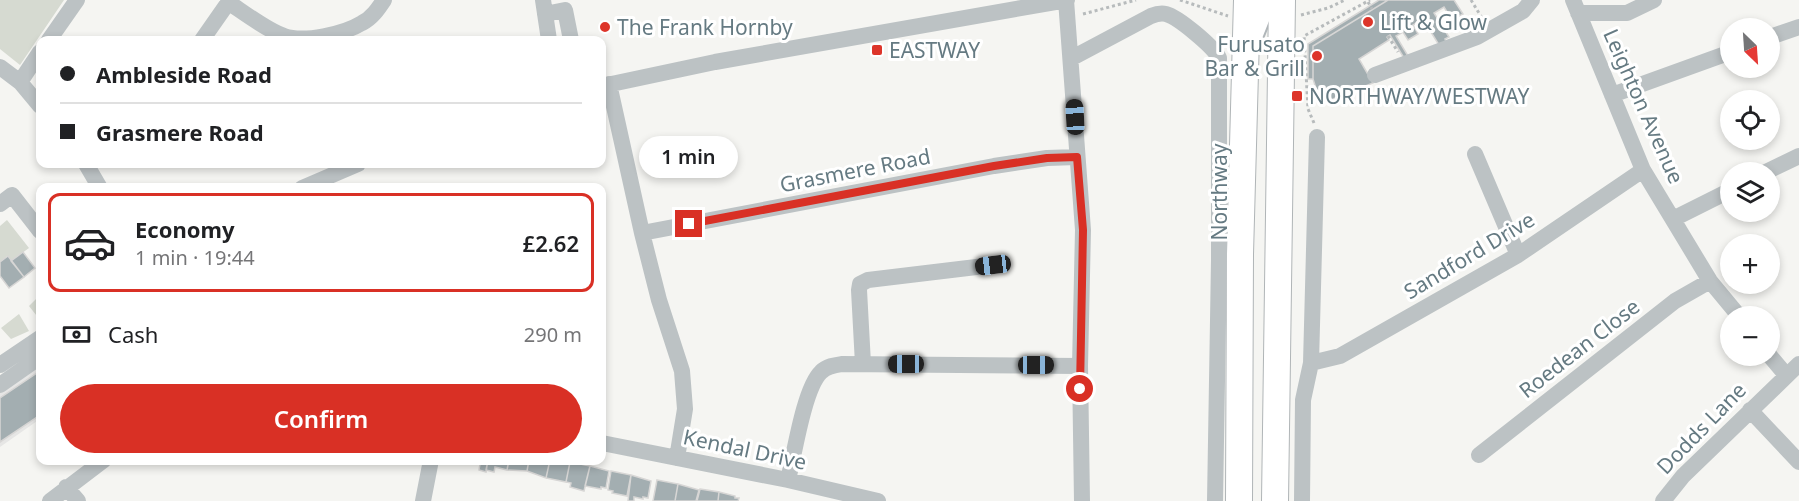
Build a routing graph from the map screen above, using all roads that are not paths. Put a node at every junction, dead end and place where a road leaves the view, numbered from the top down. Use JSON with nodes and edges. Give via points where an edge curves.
{"nodes":[{"id":1,"x":77,"y":0,"type":"edge"},
{"id":2,"x":384,"y":0,"type":"edge"},
{"id":3,"x":1067,"y":0,"type":"edge"},
{"id":4,"x":1262,"y":0,"type":"edge"},
{"id":5,"x":1532,"y":0,"type":"edge"},
{"id":6,"x":1654,"y":0,"type":"edge"},
{"id":7,"x":229,"y":1,"type":"edge"},
{"id":8,"x":1017,"y":4,"type":"edge"},
{"id":9,"x":564,"y":5,"type":"edge"},
{"id":10,"x":1575,"y":6,"type":"edge"},
{"id":11,"x":544,"y":7,"type":"edge"},
{"id":12,"x":1238,"y":8,"type":"edge"},
{"id":13,"x":1291,"y":8,"type":"edge"},
{"id":14,"x":1799,"y":27,"type":"edge"},
{"id":15,"x":1780,"y":34,"type":"edge"},
{"id":16,"x":52,"y":36,"type":"edge"},
{"id":17,"x":205,"y":36,"type":"edge"},
{"id":18,"x":281,"y":36,"type":"edge"},
{"id":19,"x":318,"y":36,"type":"edge"},
{"id":20,"x":548,"y":36,"type":"edge"},
{"id":21,"x":570,"y":36,"type":"edge"},
{"id":22,"x":1245,"y":51,"type":"junction"},
{"id":23,"x":1720,"y":56,"type":"edge"},
{"id":24,"x":36,"y":58,"type":"edge"},
{"id":25,"x":1072,"y":58,"type":"junction"},
{"id":26,"x":0,"y":67,"type":"edge"},
{"id":27,"x":1375,"y":75,"type":"dead end"},
{"id":28,"x":20,"y":82,"type":"junction"},
{"id":29,"x":606,"y":85,"type":"edge"},
{"id":30,"x":606,"y":89,"type":"edge"},
{"id":31,"x":1611,"y":95,"type":"junction"},
{"id":32,"x":36,"y":101,"type":"edge"},
{"id":33,"x":1317,"y":138,"type":"road end"},
{"id":34,"x":1474,"y":154,"type":"dead end"},
{"id":35,"x":1799,"y":156,"type":"edge"},
{"id":36,"x":1077,"y":157,"type":"junction"},
{"id":37,"x":1780,"y":165,"type":"edge"},
{"id":38,"x":349,"y":168,"type":"edge"},
{"id":39,"x":1643,"y":170,"type":"junction"},
{"id":40,"x":314,"y":183,"type":"edge"},
{"id":41,"x":1720,"y":196,"type":"edge"},
{"id":42,"x":0,"y":204,"type":"edge"},
{"id":43,"x":1673,"y":219,"type":"junction"},
{"id":44,"x":36,"y":226,"type":"edge"},
{"id":45,"x":642,"y":233,"type":"junction"},
{"id":46,"x":1518,"y":255,"type":"junction"},
{"id":47,"x":993,"y":265,"type":"dead end"},
{"id":48,"x":1710,"y":280,"type":"junction"},
{"id":49,"x":1731,"y":306,"type":"edge"},
{"id":50,"x":36,"y":341,"type":"edge"},
{"id":51,"x":36,"y":360,"type":"edge"},
{"id":52,"x":1311,"y":363,"type":"junction"},
{"id":53,"x":863,"y":364,"type":"junction"},
{"id":54,"x":1799,"y":364,"type":"edge"},
{"id":55,"x":0,"y":365,"type":"edge"},
{"id":56,"x":1080,"y":366,"type":"junction"},
{"id":57,"x":1778,"y":366,"type":"edge"},
{"id":58,"x":1786,"y":375,"type":"junction"},
{"id":59,"x":0,"y":385,"type":"edge"},
{"id":60,"x":1750,"y":410,"type":"junction"},
{"id":61,"x":606,"y":444,"type":"edge"},
{"id":62,"x":1479,"y":455,"type":"dead end"},
{"id":63,"x":676,"y":458,"type":"junction"},
{"id":64,"x":1799,"y":462,"type":"edge"},
{"id":65,"x":97,"y":465,"type":"edge"},
{"id":66,"x":430,"y":465,"type":"edge"},
{"id":67,"x":788,"y":480,"type":"junction"},
{"id":68,"x":66,"y":488,"type":"junction"},
{"id":69,"x":50,"y":501,"type":"edge"},
{"id":70,"x":78,"y":501,"type":"edge"},
{"id":71,"x":423,"y":501,"type":"edge"},
{"id":72,"x":878,"y":501,"type":"edge"},
{"id":73,"x":1082,"y":501,"type":"edge"},
{"id":74,"x":1215,"y":501,"type":"edge"},
{"id":75,"x":1239,"y":501,"type":"edge"},
{"id":76,"x":1275,"y":501,"type":"edge"},
{"id":77,"x":1302,"y":501,"type":"edge"},
{"id":78,"x":1663,"y":501,"type":"edge"}],
"edges":[{"from":1,"to":16,"type":"street"},
{"from":2,"to":19,"type":"street","via":[[363,23]]},
{"from":3,"to":8,"type":"street"},
{"from":3,"to":25,"type":"street"},
{"from":4,"to":22,"type":"main road"},
{"from":5,"to":27,"type":"street","via":[[1523,11],[1477,37]]},
{"from":6,"to":10,"type":"street","via":[[1627,13]]},
{"from":7,"to":17,"type":"street"},
{"from":7,"to":18,"type":"street"},
{"from":8,"to":29,"type":"street"},
{"from":9,"to":11,"type":"street"},
{"from":9,"to":21,"type":"street"},
{"from":10,"to":31,"type":"street","name":"Leighton Avenue"},
{"from":11,"to":20,"type":"street"},
{"from":12,"to":22,"type":"highway","name":"Northway"},
{"from":13,"to":76,"type":"highway"},
{"from":14,"to":15,"type":"street"},
{"from":22,"to":75,"type":"highway","name":"Northway"},
{"from":23,"to":31,"type":"street"},
{"from":24,"to":28,"type":"street"},
{"from":25,"to":36,"type":"street"},
{"from":25,"to":74,"type":"street","name":"Northway","via":[[1151,16],[1163,14],[1213,48],[1220,58]]},
{"from":26,"to":28,"type":"street"},
{"from":28,"to":32,"type":"street"},
{"from":30,"to":45,"type":"street"},
{"from":31,"to":39,"type":"street","name":"Leighton Avenue"},
{"from":33,"to":52,"type":"street"},
{"from":34,"to":46,"type":"street"},
{"from":35,"to":37,"type":"street"},
{"from":36,"to":45,"type":"street","name":"Grasmere Road","via":[[994,166]]},
{"from":36,"to":56,"type":"street","via":[[1083,230]]},
{"from":38,"to":40,"type":"street"},
{"from":39,"to":43,"type":"street","name":"Leighton Avenue"},
{"from":39,"to":46,"type":"street","name":"Sandford Drive"},
{"from":41,"to":43,"type":"street"},
{"from":42,"to":44,"type":"street","via":[[12,195]]},
{"from":43,"to":48,"type":"street","name":"Leighton Avenue"},
{"from":45,"to":63,"type":"street","via":[[684,385],[685,409]]},
{"from":46,"to":52,"type":"street","name":"Sandford Drive","via":[[1340,356]]},
{"from":47,"to":53,"type":"street","via":[[860,284]]},
{"from":48,"to":49,"type":"street","name":"Leighton Avenue"},
{"from":48,"to":62,"type":"street","name":"Roedean Close","via":[[1675,301]]},
{"from":50,"to":55,"type":"street"},
{"from":51,"to":59,"type":"street"},
{"from":52,"to":77,"type":"street","via":[[1303,400]]},
{"from":53,"to":56,"type":"street"},
{"from":53,"to":67,"type":"street","via":[[830,366],[816,378]]},
{"from":54,"to":58,"type":"street","name":"Dodds Lane"},
{"from":56,"to":73,"type":"street"},
{"from":57,"to":58,"type":"street"},
{"from":58,"to":60,"type":"street","name":"Dodds Lane"},
{"from":60,"to":64,"type":"street"},
{"from":60,"to":78,"type":"street","name":"Dodds Lane"},
{"from":61,"to":63,"type":"street","name":"Kendal Drive"},
{"from":63,"to":67,"type":"street","name":"Kendal Drive"},
{"from":65,"to":68,"type":"street"},
{"from":66,"to":71,"type":"street"},
{"from":67,"to":72,"type":"street","name":"Kendal Drive"},
{"from":68,"to":69,"type":"street"},
{"from":68,"to":70,"type":"street"}]}
